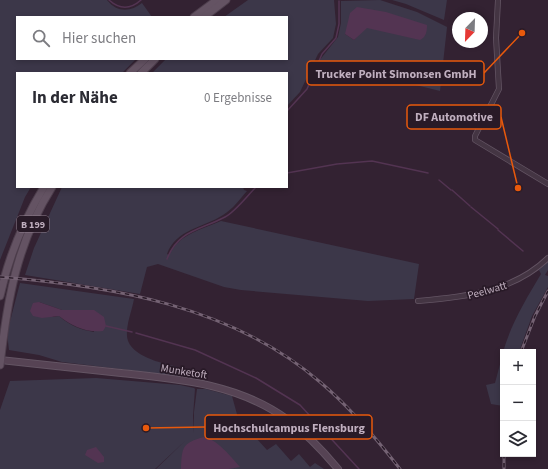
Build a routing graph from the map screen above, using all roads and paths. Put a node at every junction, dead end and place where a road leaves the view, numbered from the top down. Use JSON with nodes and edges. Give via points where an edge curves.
{"nodes":[{"id":1,"x":217,"y":0,"type":"edge"},
{"id":2,"x":226,"y":0,"type":"edge"},
{"id":3,"x":498,"y":0,"type":"edge"},
{"id":4,"x":195,"y":16,"type":"edge"},
{"id":5,"x":205,"y":16,"type":"edge"},
{"id":6,"x":144,"y":60,"type":"edge"},
{"id":7,"x":154,"y":60,"type":"edge"},
{"id":8,"x":131,"y":72,"type":"edge"},
{"id":9,"x":143,"y":72,"type":"edge"},
{"id":10,"x":548,"y":184,"type":"edge"},
{"id":11,"x":43,"y":188,"type":"edge"},
{"id":12,"x":51,"y":188,"type":"edge"},
{"id":13,"x":548,"y":258,"type":"edge"},
{"id":14,"x":0,"y":296,"type":"edge"},
{"id":15,"x":418,"y":301,"type":"dead end"},
{"id":16,"x":0,"y":360,"type":"edge"},
{"id":17,"x":0,"y":364,"type":"edge"},
{"id":18,"x":338,"y":469,"type":"edge"}],
"edges":[{"from":1,"to":4,"type":"main road"},
{"from":2,"to":5,"type":"main road"},
{"from":3,"to":10,"type":"street","via":[[496,38],[499,89],[475,140]]},
{"from":6,"to":8,"type":"main road"},
{"from":7,"to":9,"type":"main road"},
{"from":11,"to":14,"type":"main road","number":"B 199","via":[[22,230]]},
{"from":12,"to":16,"type":"main road","number":"B 199","via":[[37,214],[18,262],[6,312]]},
{"from":13,"to":15,"type":"street","name":"Peelwatt","via":[[525,276],[505,286],[474,295]]},
{"from":16,"to":17,"type":"main road","number":"B 199"},
{"from":16,"to":18,"type":"street","name":"Munketoft","via":[[218,386],[256,401],[288,420],[318,446]]}]}
